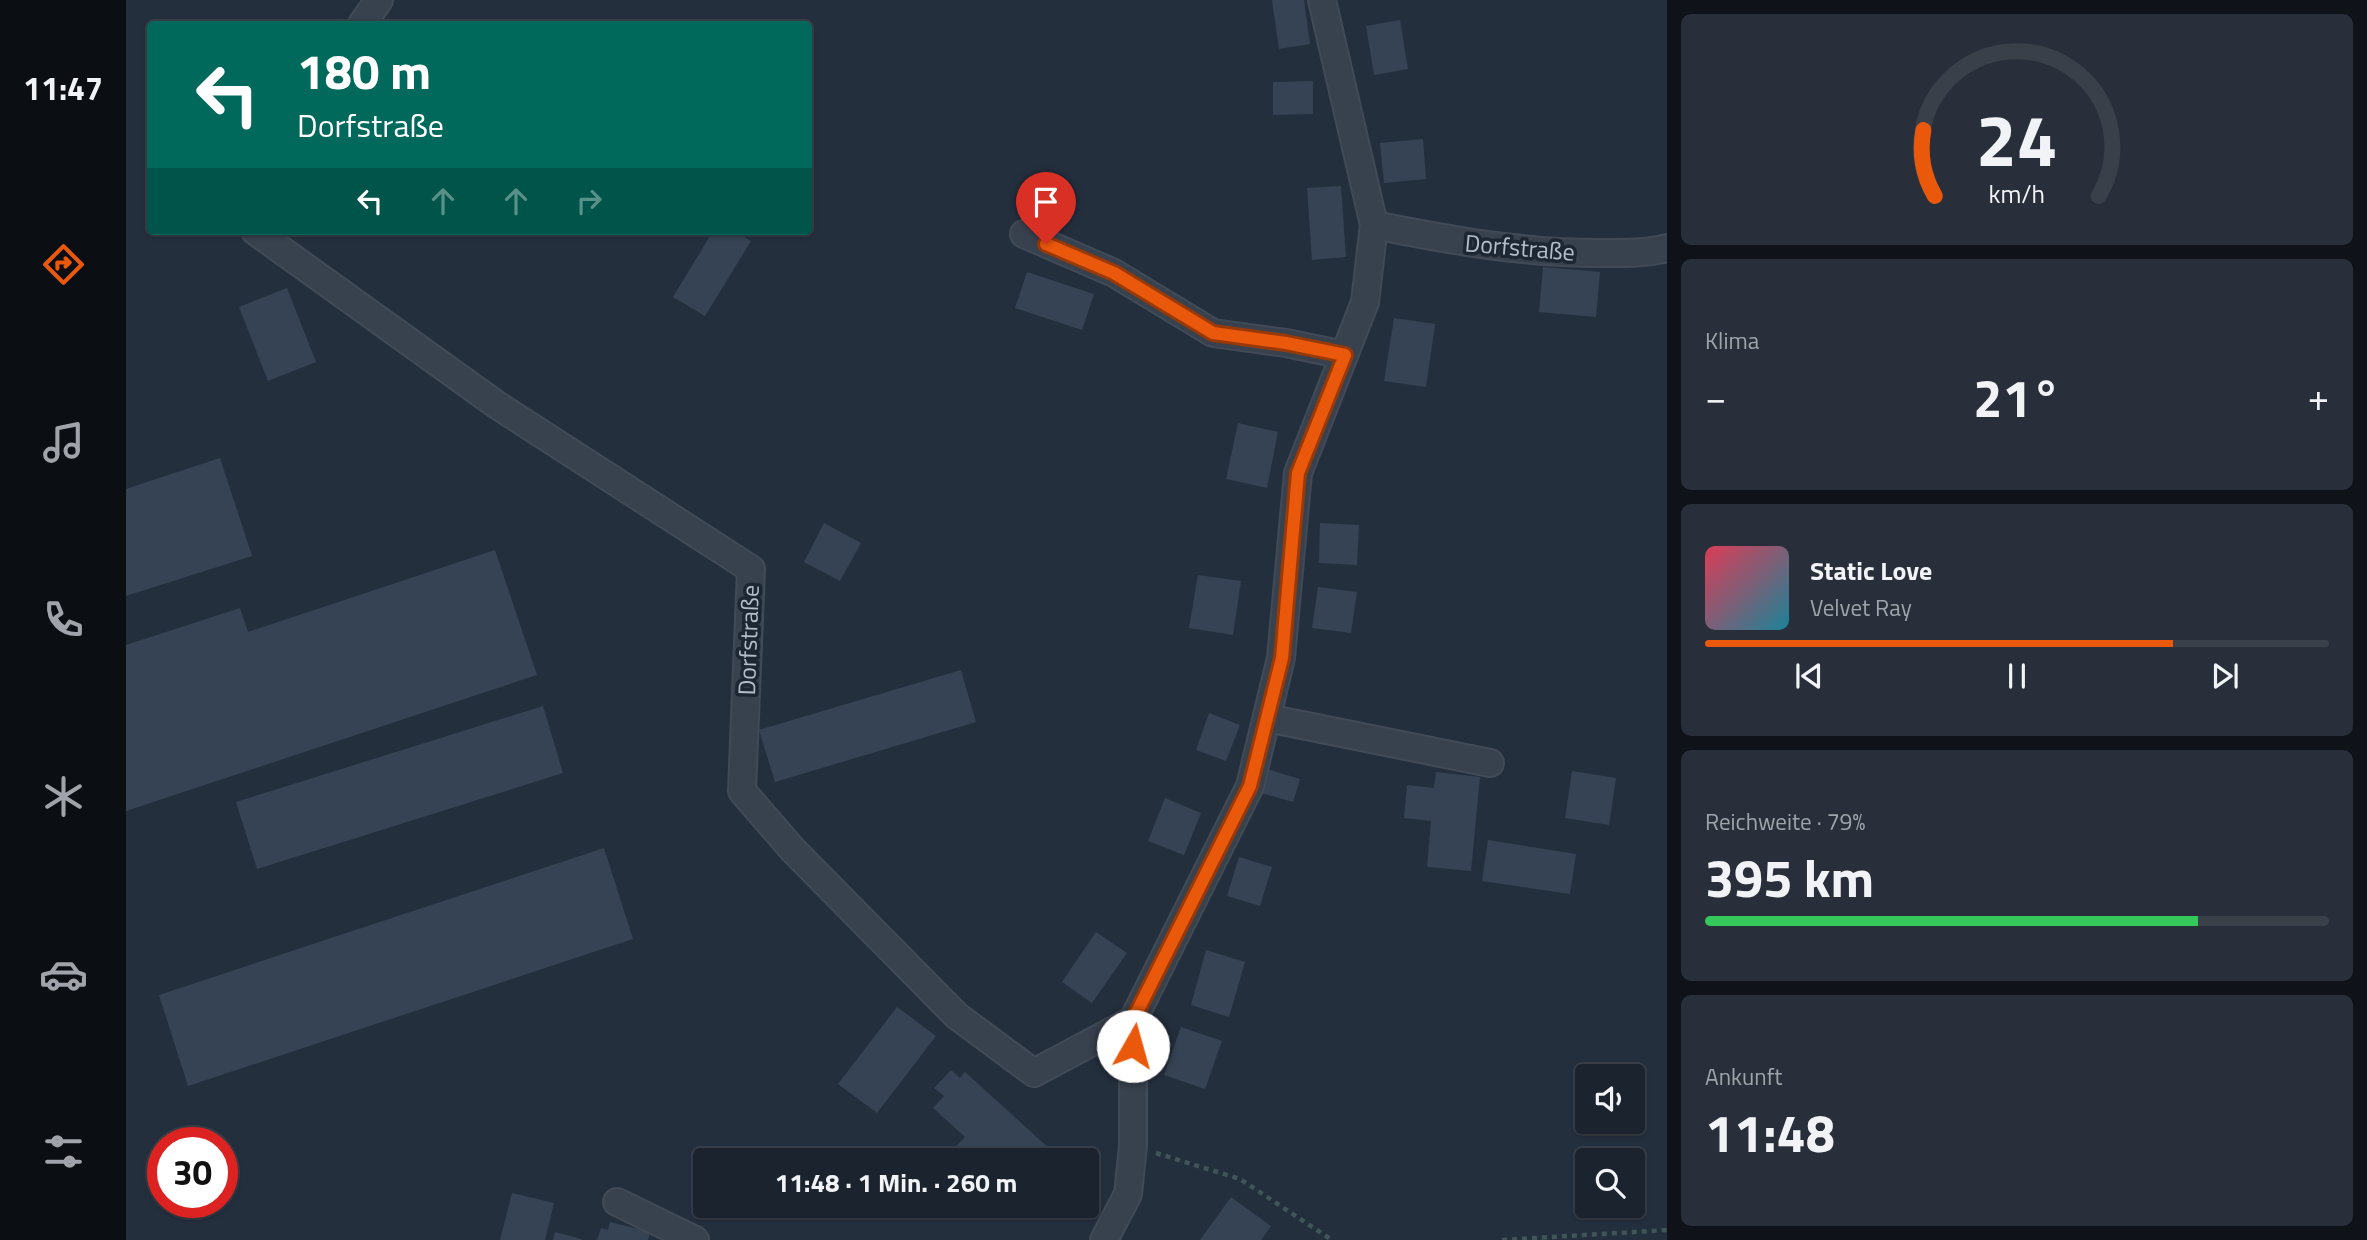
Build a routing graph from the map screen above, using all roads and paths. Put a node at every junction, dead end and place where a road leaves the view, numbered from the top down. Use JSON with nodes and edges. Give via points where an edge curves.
{"nodes":[{"id":1,"x":379,"y":0,"type":"edge"},
{"id":2,"x":1322,"y":0,"type":"edge"},
{"id":3,"x":364,"y":21,"type":"edge"},
{"id":4,"x":1374,"y":225,"type":"junction"},
{"id":5,"x":1024,"y":234,"type":"dead end"},
{"id":6,"x":261,"y":235,"type":"edge"},
{"id":7,"x":1667,"y":248,"type":"edge"},
{"id":8,"x":1345,"y":355,"type":"junction"},
{"id":9,"x":1267,"y":718,"type":"junction"},
{"id":10,"x":1490,"y":763,"type":"dead end"},
{"id":11,"x":1133,"y":1020,"type":"junction"},
{"id":12,"x":1133,"y":1146,"type":"junction"},
{"id":13,"x":617,"y":1202,"type":"dead end"},
{"id":14,"x":1667,"y":1230,"type":"edge"},
{"id":15,"x":695,"y":1240,"type":"edge"},
{"id":16,"x":1104,"y":1240,"type":"edge"},
{"id":17,"x":1332,"y":1240,"type":"edge"},
{"id":18,"x":1502,"y":1240,"type":"edge"}],
"edges":[{"from":1,"to":3,"type":"street"},
{"from":2,"to":4,"type":"street"},
{"from":4,"to":7,"type":"street","name":"Dorfstraße","via":[[1479,246],[1539,251],[1649,253]]},
{"from":4,"to":8,"type":"street","via":[[1365,302]]},
{"from":5,"to":8,"type":"street","via":[[1114,273],[1213,333]]},
{"from":6,"to":11,"type":"street","name":"Dorfstraße","via":[[497,405],[751,569],[742,791],[793,850],[957,1016],[1034,1073]]},
{"from":8,"to":9,"type":"street","via":[[1298,473],[1282,658]]},
{"from":9,"to":10,"type":"street"},
{"from":9,"to":11,"type":"street","via":[[1250,786]]},
{"from":11,"to":12,"type":"street"},
{"from":12,"to":16,"type":"street","via":[[1128,1194]]},
{"from":12,"to":17,"type":"path","via":[[1240,1179]]},
{"from":13,"to":15,"type":"street"},
{"from":14,"to":18,"type":"path"}]}
